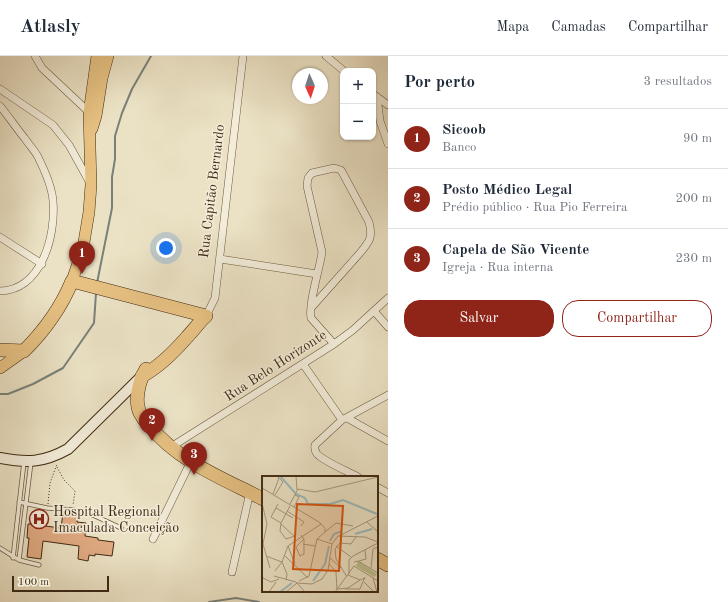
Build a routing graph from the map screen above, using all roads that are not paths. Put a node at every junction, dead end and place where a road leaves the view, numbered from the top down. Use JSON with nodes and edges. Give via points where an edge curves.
{"nodes":[{"id":1,"x":35,"y":56,"type":"edge"},
{"id":2,"x":97,"y":56,"type":"edge"},
{"id":3,"x":108,"y":56,"type":"edge"},
{"id":4,"x":243,"y":56,"type":"edge"},
{"id":5,"x":326,"y":56,"type":"edge"},
{"id":6,"x":340,"y":68,"type":"edge"},
{"id":7,"x":0,"y":88,"type":"edge"},
{"id":8,"x":376,"y":96,"type":"edge"},
{"id":9,"x":376,"y":100,"type":"edge"},
{"id":10,"x":388,"y":105,"type":"edge"},
{"id":11,"x":0,"y":106,"type":"edge"},
{"id":12,"x":92,"y":115,"type":"junction"},
{"id":13,"x":388,"y":144,"type":"edge"},
{"id":14,"x":91,"y":185,"type":"junction"},
{"id":15,"x":0,"y":237,"type":"edge"},
{"id":16,"x":220,"y":259,"type":"junction"},
{"id":17,"x":42,"y":264,"type":"junction"},
{"id":18,"x":317,"y":274,"type":"junction"},
{"id":19,"x":72,"y":281,"type":"junction"},
{"id":20,"x":0,"y":291,"type":"edge"},
{"id":21,"x":388,"y":298,"type":"edge"},
{"id":22,"x":311,"y":308,"type":"junction"},
{"id":23,"x":374,"y":311,"type":"junction"},
{"id":24,"x":201,"y":320,"type":"junction"},
{"id":25,"x":388,"y":327,"type":"edge"},
{"id":26,"x":334,"y":344,"type":"junction"},
{"id":27,"x":0,"y":350,"type":"edge"},
{"id":28,"x":24,"y":351,"type":"junction"},
{"id":29,"x":303,"y":364,"type":"junction"},
{"id":30,"x":0,"y":368,"type":"edge"},
{"id":31,"x":142,"y":376,"type":"junction"},
{"id":32,"x":388,"y":395,"type":"edge"},
{"id":33,"x":344,"y":419,"type":"junction"},
{"id":34,"x":388,"y":441,"type":"edge"},
{"id":35,"x":171,"y":447,"type":"junction"},
{"id":36,"x":0,"y":459,"type":"edge"},
{"id":37,"x":191,"y":461,"type":"junction"},
{"id":38,"x":27,"y":462,"type":"junction"},
{"id":39,"x":356,"y":476,"type":"edge"},
{"id":40,"x":378,"y":488,"type":"edge"},
{"id":41,"x":250,"y":492,"type":"junction"},
{"id":42,"x":388,"y":493,"type":"edge"},
{"id":43,"x":262,"y":498,"type":"edge"},
{"id":44,"x":19,"y":502,"type":"junction"},
{"id":45,"x":25,"y":503,"type":"junction"},
{"id":46,"x":121,"y":528,"type":"dead end"},
{"id":47,"x":153,"y":539,"type":"dead end"},
{"id":48,"x":0,"y":548,"type":"edge"},
{"id":49,"x":14,"y":558,"type":"junction"},
{"id":50,"x":19,"y":560,"type":"junction"},
{"id":51,"x":378,"y":560,"type":"edge"},
{"id":52,"x":39,"y":565,"type":"dead end"},
{"id":53,"x":388,"y":565,"type":"edge"},
{"id":54,"x":232,"y":572,"type":"dead end"}],
"edges":[{"from":1,"to":12,"type":"street","via":[[42,68]]},
{"from":2,"to":12,"type":"main road"},
{"from":3,"to":12,"type":"main road"},
{"from":4,"to":16,"type":"street","name":"Rua Capitão Bernardo"},
{"from":5,"to":6,"type":"street"},
{"from":7,"to":14,"type":"street","via":[[53,125],[69,145]]},
{"from":8,"to":10,"type":"street"},
{"from":9,"to":13,"type":"street"},
{"from":11,"to":17,"type":"street","via":[[38,156],[53,200],[49,242]]},
{"from":12,"to":14,"type":"main road"},
{"from":14,"to":19,"type":"main road","via":[[84,241]]},
{"from":15,"to":17,"type":"street"},
{"from":16,"to":18,"type":"street"},
{"from":16,"to":24,"type":"street","name":"Rua Capitão Bernardo","via":[[215,298]]},
{"from":17,"to":20,"type":"street","via":[[22,285],[9,291]]},
{"from":18,"to":22,"type":"street"},
{"from":18,"to":22,"type":"street","via":[[322,252],[307,186],[308,178],[312,172],[334,168],[340,170],[369,222],[371,238]]},
{"from":19,"to":24,"type":"highway"},
{"from":19,"to":28,"type":"highway","via":[[59,309]]},
{"from":21,"to":23,"type":"street","name":"Rua Belo Horizonte"},
{"from":22,"to":26,"type":"street","via":[[311,318]]},
{"from":23,"to":25,"type":"street"},
{"from":23,"to":26,"type":"street","name":"Rua Belo Horizonte"},
{"from":24,"to":31,"type":"highway","name":"Rua Capitão Bernardo","via":[[153,370]]},
{"from":26,"to":29,"type":"street","name":"Rua Belo Horizonte"},
{"from":27,"to":28,"type":"highway"},
{"from":28,"to":30,"type":"main road"},
{"from":29,"to":33,"type":"street"},
{"from":29,"to":35,"type":"street","name":"Rua Belo Horizonte"},
{"from":31,"to":35,"type":"highway","via":[[137,403],[140,413],[159,438]]},
{"from":31,"to":38,"type":"main road","name":"Rua Capitão Bernardo","via":[[68,449]]},
{"from":32,"to":33,"type":"street"},
{"from":33,"to":34,"type":"street"},
{"from":33,"to":39,"type":"street","via":[[317,442],[314,448],[322,458]]},
{"from":35,"to":37,"type":"highway"},
{"from":36,"to":38,"type":"main road","name":"Rua Capitão Bernardo"},
{"from":37,"to":41,"type":"highway"},
{"from":37,"to":47,"type":"street"},
{"from":38,"to":44,"type":"lane"},
{"from":38,"to":45,"type":"lane"},
{"from":40,"to":42,"type":"street"},
{"from":41,"to":43,"type":"highway"},
{"from":41,"to":54,"type":"street"},
{"from":44,"to":45,"type":"lane"},
{"from":44,"to":49,"type":"lane"},
{"from":45,"to":46,"type":"lane","via":[[93,515]]},
{"from":45,"to":50,"type":"lane"},
{"from":48,"to":49,"type":"lane"},
{"from":49,"to":50,"type":"lane"},
{"from":50,"to":52,"type":"lane"},
{"from":51,"to":53,"type":"highway"}]}
